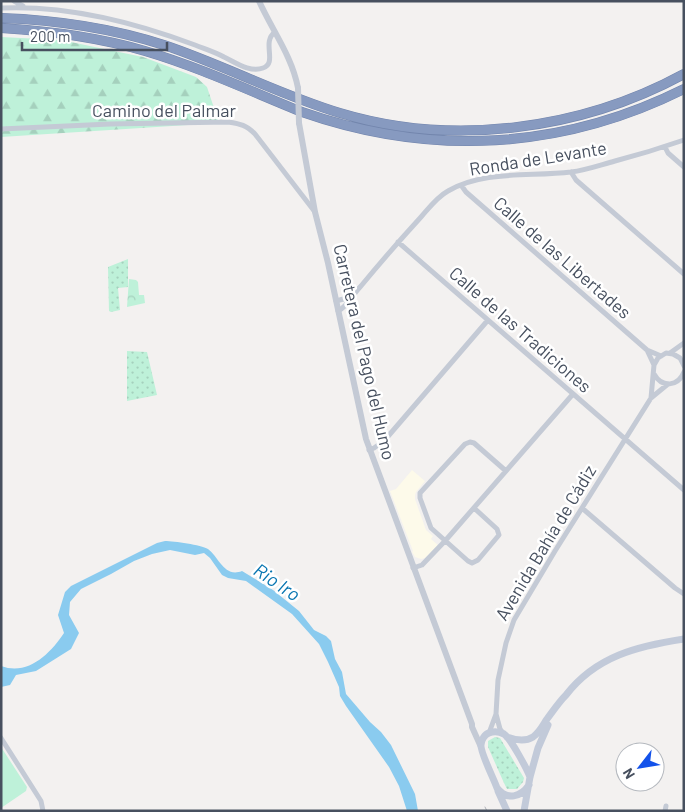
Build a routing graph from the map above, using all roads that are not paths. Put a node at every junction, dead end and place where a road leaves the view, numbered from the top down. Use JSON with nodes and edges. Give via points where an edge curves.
{"nodes":[{"id":1,"x":14,"y":1,"type":"edge"},
{"id":2,"x":259,"y":1,"type":"edge"},
{"id":3,"x":24,"y":7,"type":"junction"},
{"id":4,"x":1,"y":8,"type":"edge"},
{"id":5,"x":1,"y":18,"type":"edge"},
{"id":6,"x":1,"y":28,"type":"edge"},
{"id":7,"x":275,"y":32,"type":"junction"},
{"id":8,"x":684,"y":74,"type":"edge"},
{"id":9,"x":684,"y":89,"type":"edge"},
{"id":10,"x":1,"y":129,"type":"edge"},
{"id":11,"x":684,"y":140,"type":"edge"},
{"id":12,"x":665,"y":147,"type":"junction"},
{"id":13,"x":684,"y":167,"type":"edge"},
{"id":14,"x":571,"y":172,"type":"junction"},
{"id":15,"x":461,"y":185,"type":"junction"},
{"id":16,"x":315,"y":212,"type":"junction"},
{"id":17,"x":398,"y":242,"type":"junction"},
{"id":18,"x":684,"y":274,"type":"edge"},
{"id":19,"x":351,"y":297,"type":"junction"},
{"id":20,"x":339,"y":300,"type":"junction"},
{"id":21,"x":341,"y":310,"type":"junction"},
{"id":22,"x":488,"y":320,"type":"junction"},
{"id":23,"x":684,"y":343,"type":"edge"},
{"id":24,"x":647,"y":350,"type":"junction"},
{"id":25,"x":670,"y":353,"type":"junction"},
{"id":26,"x":661,"y":356,"type":"junction"},
{"id":27,"x":683,"y":363,"type":"edge"},
{"id":28,"x":654,"y":365,"type":"junction"},
{"id":29,"x":684,"y":372,"type":"edge"},
{"id":30,"x":654,"y":373,"type":"junction"},
{"id":31,"x":680,"y":383,"type":"edge"},
{"id":32,"x":668,"y":384,"type":"junction"},
{"id":33,"x":573,"y":394,"type":"junction"},
{"id":34,"x":652,"y":398,"type":"junction"},
{"id":35,"x":625,"y":439,"type":"junction"},
{"id":36,"x":369,"y":450,"type":"junction"},
{"id":37,"x":506,"y":471,"type":"junction"},
{"id":38,"x":684,"y":490,"type":"edge"},
{"id":39,"x":474,"y":508,"type":"junction"},
{"id":40,"x":582,"y":508,"type":"junction"},
{"id":41,"x":445,"y":541,"type":"junction"},
{"id":42,"x":413,"y":568,"type":"junction"},
{"id":43,"x":684,"y":594,"type":"edge"},
{"id":44,"x":684,"y":639,"type":"edge"},
{"id":45,"x":552,"y":713,"type":"junction"},
{"id":46,"x":496,"y":714,"type":"junction"},
{"id":47,"x":472,"y":724,"type":"junction"},
{"id":48,"x":488,"y":733,"type":"junction"},
{"id":49,"x":506,"y":736,"type":"junction"},
{"id":50,"x":1,"y":738,"type":"edge"},
{"id":51,"x":481,"y":747,"type":"junction"},
{"id":52,"x":530,"y":777,"type":"junction"},
{"id":53,"x":529,"y":785,"type":"junction"},
{"id":54,"x":497,"y":788,"type":"junction"},
{"id":55,"x":43,"y":811,"type":"edge"},
{"id":56,"x":507,"y":811,"type":"edge"},
{"id":57,"x":524,"y":811,"type":"edge"}],
"edges":[{"from":1,"to":3,"type":"street"},
{"from":2,"to":7,"type":"street"},
{"from":3,"to":4,"type":"street"},
{"from":3,"to":7,"type":"street","via":[[80,13],[135,25],[254,69],[268,65],[271,59],[268,43]]},
{"from":5,"to":8,"type":"highway","via":[[53,21],[126,34],[173,48],[302,101],[343,114],[386,124],[437,129],[502,129],[559,121],[631,98]]},
{"from":6,"to":9,"type":"highway","via":[[89,37],[124,45],[194,68],[321,119],[364,130],[442,141],[487,141],[560,132],[637,110]]},
{"from":7,"to":16,"type":"street","name":"Carretera del Pago del Humo","bridge":true,"via":[[293,68],[298,88],[299,123]]},
{"from":10,"to":16,"type":"street","name":"Camino del Palmar","via":[[135,123],[242,124],[255,134]]},
{"from":11,"to":12,"type":"street","name":"Ronda de Levante"},
{"from":12,"to":13,"type":"street"},
{"from":12,"to":14,"type":"street","name":"Ronda de Levante"},
{"from":14,"to":15,"type":"street","name":"Ronda de Levante","via":[[479,179]]},
{"from":14,"to":18,"type":"street","via":[[576,180]]},
{"from":15,"to":17,"type":"street","name":"Ronda de Levante","via":[[437,199]]},
{"from":15,"to":24,"type":"street","name":"Calle de las Libertades"},
{"from":16,"to":20,"type":"street","name":"Carretera del Pago del Humo"},
{"from":17,"to":19,"type":"street","name":"Ronda de Levante"},
{"from":17,"to":22,"type":"street","name":"Calle de las Tradiciones"},
{"from":19,"to":20,"type":"street"},
{"from":19,"to":21,"type":"street","name":"Ronda de Levante"},
{"from":20,"to":21,"type":"street","name":"Carretera del Pago del Humo"},
{"from":21,"to":36,"type":"street","name":"Carretera del Pago del Humo"},
{"from":22,"to":33,"type":"street","name":"Calle de las Tradiciones"},
{"from":22,"to":36,"type":"street","via":[[384,441]]},
{"from":23,"to":25,"type":"street"},
{"from":24,"to":26,"type":"street","name":"Calle de las Libertades"},
{"from":24,"to":28,"type":"street","name":"Calle de las Libertades"},
{"from":25,"to":26,"type":"street"},
{"from":25,"to":27,"type":"street"},
{"from":26,"to":28,"type":"street"},
{"from":28,"to":30,"type":"street","name":"Avenida Bahía de Cádiz"},
{"from":29,"to":31,"type":"street"},
{"from":30,"to":32,"type":"street","via":[[659,381]]},
{"from":30,"to":34,"type":"street","name":"Avenida Bahía de Cádiz"},
{"from":31,"to":32,"type":"street"},
{"from":32,"to":34,"type":"street","name":"Avenida Bahía de Cádiz"},
{"from":33,"to":35,"type":"street","name":"Calle de las Tradiciones"},
{"from":33,"to":37,"type":"street"},
{"from":34,"to":35,"type":"street","name":"Avenida Bahía de Cádiz"},
{"from":35,"to":38,"type":"street","name":"Calle de las Tradiciones"},
{"from":35,"to":40,"type":"street","name":"Avenida Bahía de Cádiz"},
{"from":36,"to":42,"type":"street","name":"Carretera del Pago del Humo"},
{"from":37,"to":39,"type":"street"},
{"from":37,"to":41,"type":"street","via":[[470,442],[464,444],[422,490],[420,498],[430,525]]},
{"from":39,"to":41,"type":"street"},
{"from":39,"to":41,"type":"street","via":[[499,533],[477,562],[470,562]]},
{"from":40,"to":43,"type":"street"},
{"from":40,"to":46,"type":"street","name":"Avenida Bahía de Cádiz","via":[[514,620],[502,657]]},
{"from":41,"to":42,"type":"street","via":[[422,564]]},
{"from":42,"to":47,"type":"street","name":"Carretera del Pago del Humo"},
{"from":44,"to":45,"type":"main road","via":[[641,647],[608,660],[581,678]]},
{"from":45,"to":49,"type":"main road","via":[[531,738],[521,740]]},
{"from":45,"to":52,"type":"main road"},
{"from":46,"to":48,"type":"street","name":"Avenida Bahía de Cádiz"},
{"from":46,"to":49,"type":"street","name":"Avenida Bahía de Cádiz","via":[[500,729]]},
{"from":47,"to":48,"type":"street","via":[[479,732]]},
{"from":47,"to":51,"type":"street","name":"Carretera del Pago del Humo"},
{"from":48,"to":49,"type":"main road"},
{"from":48,"to":51,"type":"main road"},
{"from":49,"to":52,"type":"main road"},
{"from":50,"to":55,"type":"street","via":[[41,801]]},
{"from":51,"to":54,"type":"main road"},
{"from":52,"to":53,"type":"main road"},
{"from":53,"to":54,"type":"main road","via":[[514,796],[507,796]]},
{"from":53,"to":57,"type":"main road"},
{"from":54,"to":56,"type":"main road"}]}
